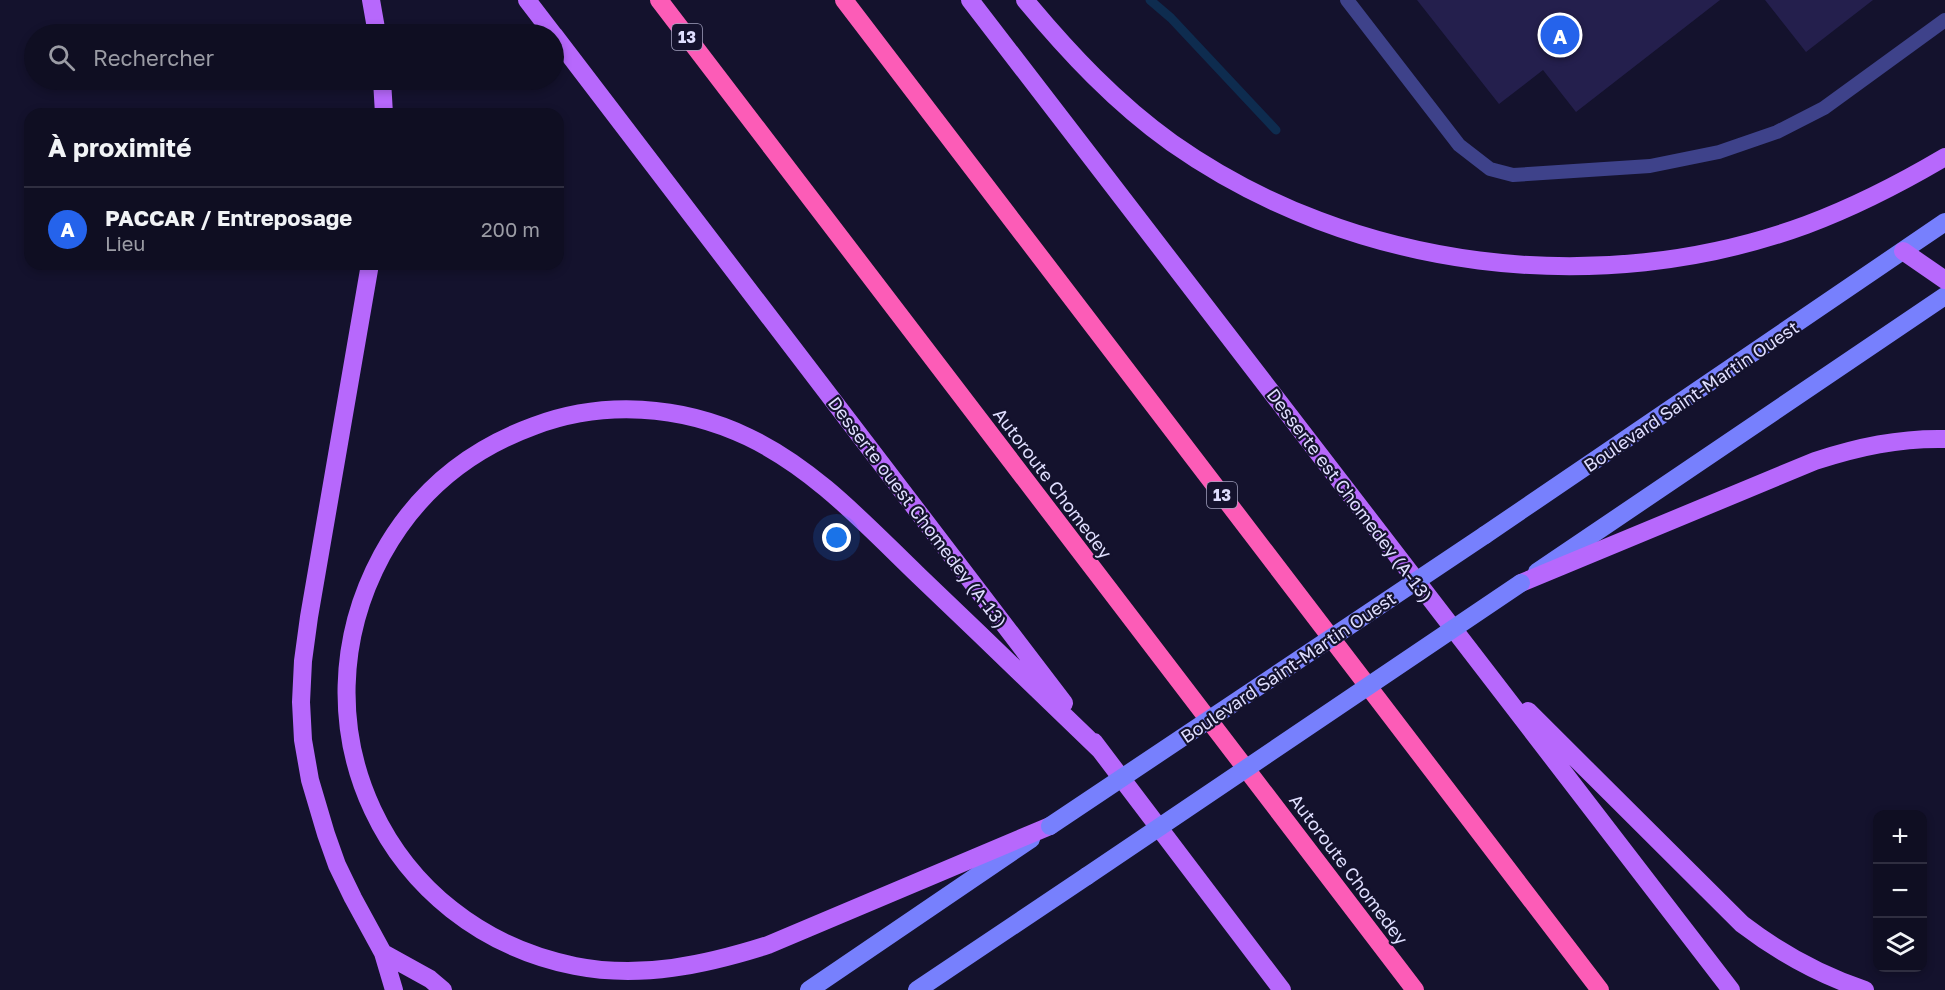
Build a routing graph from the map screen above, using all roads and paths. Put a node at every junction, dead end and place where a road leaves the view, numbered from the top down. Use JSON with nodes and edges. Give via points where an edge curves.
{"nodes":[{"id":1,"x":371,"y":0,"type":"edge"},
{"id":2,"x":527,"y":0,"type":"edge"},
{"id":3,"x":659,"y":0,"type":"edge"},
{"id":4,"x":844,"y":0,"type":"edge"},
{"id":5,"x":970,"y":0,"type":"edge"},
{"id":6,"x":1025,"y":0,"type":"edge"},
{"id":7,"x":1347,"y":0,"type":"edge"},
{"id":8,"x":1945,"y":20,"type":"edge"},
{"id":9,"x":375,"y":24,"type":"edge"},
{"id":10,"x":545,"y":24,"type":"edge"},
{"id":11,"x":564,"y":49,"type":"edge"},
{"id":12,"x":383,"y":90,"type":"edge"},
{"id":13,"x":384,"y":108,"type":"edge"},
{"id":14,"x":1945,"y":158,"type":"edge"},
{"id":15,"x":1945,"y":222,"type":"edge"},
{"id":16,"x":1903,"y":251,"type":"junction"},
{"id":17,"x":369,"y":270,"type":"edge"},
{"id":18,"x":1945,"y":280,"type":"edge"},
{"id":19,"x":1945,"y":296,"type":"edge"},
{"id":20,"x":1945,"y":439,"type":"edge"},
{"id":21,"x":1521,"y":583,"type":"junction"},
{"id":22,"x":1476,"y":659,"type":"junction"},
{"id":23,"x":1100,"y":750,"type":"junction"},
{"id":24,"x":1050,"y":826,"type":"junction"},
{"id":25,"x":383,"y":953,"type":"junction"},
{"id":26,"x":394,"y":990,"type":"edge"},
{"id":27,"x":443,"y":990,"type":"edge"},
{"id":28,"x":809,"y":990,"type":"edge"},
{"id":29,"x":917,"y":990,"type":"edge"},
{"id":30,"x":1282,"y":990,"type":"edge"},
{"id":31,"x":1415,"y":990,"type":"edge"},
{"id":32,"x":1600,"y":990,"type":"edge"},
{"id":33,"x":1731,"y":990,"type":"edge"},
{"id":34,"x":1865,"y":990,"type":"edge"}],
"edges":[{"from":1,"to":9,"type":"main road"},
{"from":2,"to":10,"type":"main road","name":"Desserte ouest Chomedey (A-13)"},
{"from":3,"to":31,"type":"highway","name":"Autoroute Chomedey","number":"13"},
{"from":4,"to":32,"type":"highway","number":"13"},
{"from":5,"to":22,"type":"main road","name":"Desserte est Chomedey (A-13)"},
{"from":6,"to":14,"type":"main road","via":[[1117,99],[1204,163],[1305,214],[1377,239],[1447,256],[1561,268],[1627,265],[1704,253],[1806,225]]},
{"from":7,"to":8,"type":"lane","via":[[1459,145],[1490,169],[1512,175],[1650,166],[1719,152],[1777,132],[1824,108]]},
{"from":11,"to":23,"type":"main road","name":"Desserte ouest Chomedey (A-13)"},
{"from":12,"to":13,"type":"main road"},
{"from":15,"to":16,"type":"main road","name":"Boulevard Saint-Martin Ouest"},
{"from":16,"to":18,"type":"main road"},
{"from":16,"to":24,"type":"main road","name":"Boulevard Saint-Martin Ouest","bridge":true},
{"from":17,"to":25,"type":"main road","via":[[309,617],[303,661],[302,724],[305,759],[326,834],[353,898]]},
{"from":19,"to":21,"type":"main road"},
{"from":20,"to":21,"type":"main road","via":[[1885,442],[1823,458]]},
{"from":21,"to":29,"type":"main road","bridge":true},
{"from":22,"to":33,"type":"main road","name":"Desserte est Chomedey (A-13)"},
{"from":22,"to":34,"type":"main road","via":[[1742,924],[1804,966]]},
{"from":23,"to":24,"type":"main road","via":[[861,519],[804,471],[748,437],[669,412],[622,409],[568,415],[518,432],[471,456],[431,489],[404,520],[373,572],[354,625],[347,681],[352,742],[366,796],[384,831],[409,868],[443,904],[502,941],[558,962],[652,971],[732,957]]},
{"from":23,"to":30,"type":"main road","name":"Desserte ouest Chomedey (A-13)"},
{"from":24,"to":28,"type":"main road","name":"Boulevard Saint-Martin Ouest"},
{"from":25,"to":26,"type":"main road"},
{"from":25,"to":27,"type":"main road"}]}
